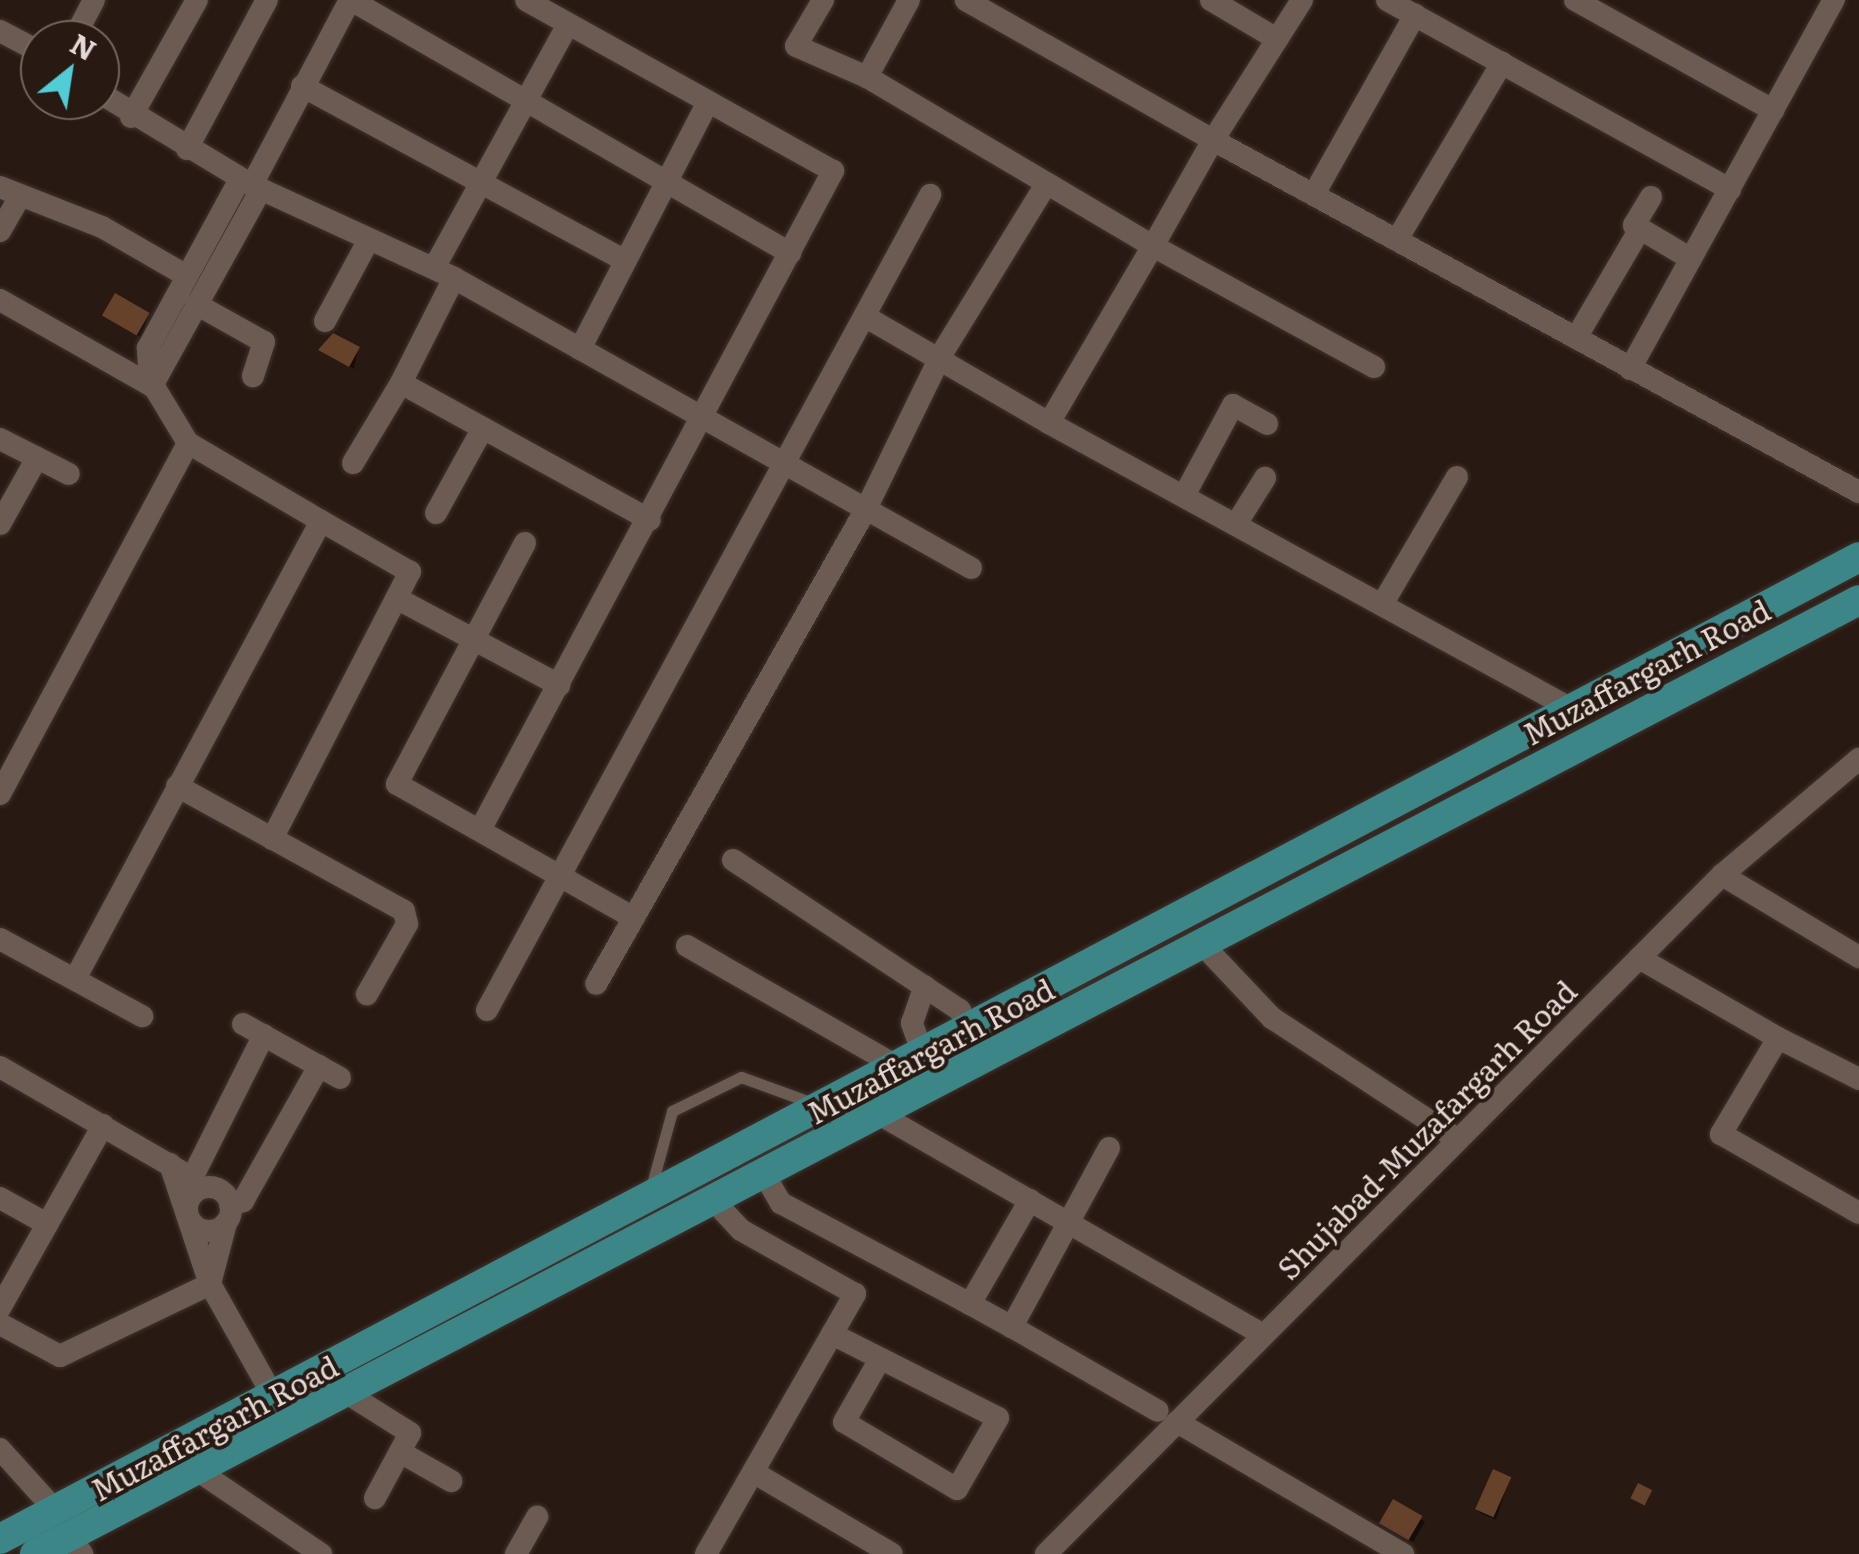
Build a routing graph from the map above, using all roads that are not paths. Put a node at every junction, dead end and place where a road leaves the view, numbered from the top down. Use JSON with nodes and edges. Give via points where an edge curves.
{"nodes":[{"id":1,"x":198,"y":0,"type":"edge"},
{"id":2,"x":267,"y":0,"type":"edge"},
{"id":3,"x":351,"y":0,"type":"edge"},
{"id":4,"x":526,"y":0,"type":"edge"},
{"id":5,"x":823,"y":0,"type":"edge"},
{"id":6,"x":909,"y":0,"type":"edge"},
{"id":7,"x":966,"y":0,"type":"edge"},
{"id":8,"x":1211,"y":0,"type":"edge"},
{"id":9,"x":1302,"y":0,"type":"edge"},
{"id":10,"x":1387,"y":0,"type":"edge"},
{"id":11,"x":1575,"y":0,"type":"edge"},
{"id":12,"x":1834,"y":0,"type":"edge"},
{"id":13,"x":1415,"y":15,"type":"junction"},
{"id":14,"x":568,"y":24,"type":"junction"},
{"id":15,"x":1277,"y":39,"type":"junction"},
{"id":16,"x":1502,"y":63,"type":"junction"},
{"id":17,"x":867,"y":77,"type":"junction"},
{"id":18,"x":302,"y":86,"type":"junction"},
{"id":19,"x":524,"y":101,"type":"junction"},
{"id":20,"x":708,"y":102,"type":"junction"},
{"id":21,"x":120,"y":108,"type":"edge"},
{"id":22,"x":1773,"y":110,"type":"junction"},
{"id":23,"x":132,"y":117,"type":"junction"},
{"id":24,"x":1213,"y":140,"type":"junction"},
{"id":25,"x":187,"y":150,"type":"junction"},
{"id":26,"x":483,"y":179,"type":"junction"},
{"id":27,"x":665,"y":180,"type":"junction"},
{"id":28,"x":1046,"y":184,"type":"junction"},
{"id":29,"x":251,"y":185,"type":"junction"},
{"id":30,"x":1730,"y":189,"type":"junction"},
{"id":31,"x":10,"y":192,"type":"edge"},
{"id":32,"x":1314,"y":194,"type":"junction"},
{"id":33,"x":930,"y":195,"type":"dead end"},
{"id":34,"x":1650,"y":197,"type":"dead end"},
{"id":35,"x":1640,"y":229,"type":"junction"},
{"id":36,"x":0,"y":232,"type":"edge"},
{"id":37,"x":1398,"y":238,"type":"junction"},
{"id":38,"x":368,"y":241,"type":"junction"},
{"id":39,"x":1153,"y":246,"type":"junction"},
{"id":40,"x":790,"y":253,"type":"junction"},
{"id":41,"x":622,"y":258,"type":"junction"},
{"id":42,"x":1691,"y":259,"type":"junction"},
{"id":43,"x":444,"y":273,"type":"junction"},
{"id":44,"x":187,"y":276,"type":"junction"},
{"id":45,"x":0,"y":300,"type":"edge"},
{"id":46,"x":196,"y":304,"type":"junction"},
{"id":47,"x":866,"y":317,"type":"junction"},
{"id":48,"x":325,"y":321,"type":"dead end"},
{"id":49,"x":1576,"y":338,"type":"junction"},
{"id":50,"x":580,"y":349,"type":"junction"},
{"id":51,"x":941,"y":355,"type":"junction"},
{"id":52,"x":1374,"y":367,"type":"dead end"},
{"id":53,"x":1630,"y":369,"type":"junction"},
{"id":54,"x":253,"y":376,"type":"dead end"},
{"id":55,"x":401,"y":383,"type":"junction"},
{"id":56,"x":152,"y":386,"type":"junction"},
{"id":57,"x":705,"y":415,"type":"junction"},
{"id":58,"x":1049,"y":423,"type":"junction"},
{"id":59,"x":1267,"y":424,"type":"dead end"},
{"id":60,"x":482,"y":428,"type":"junction"},
{"id":61,"x":0,"y":439,"type":"edge"},
{"id":62,"x":188,"y":443,"type":"junction"},
{"id":63,"x":37,"y":458,"type":"junction"},
{"id":64,"x":353,"y":462,"type":"dead end"},
{"id":65,"x":786,"y":464,"type":"junction"},
{"id":66,"x":68,"y":474,"type":"dead end"},
{"id":67,"x":1457,"y":476,"type":"dead end"},
{"id":68,"x":1265,"y":478,"type":"dead end"},
{"id":69,"x":1186,"y":492,"type":"junction"},
{"id":70,"x":1859,"y":492,"type":"edge"},
{"id":71,"x":866,"y":509,"type":"junction"},
{"id":72,"x":436,"y":513,"type":"dead end"},
{"id":73,"x":650,"y":520,"type":"junction"},
{"id":74,"x":321,"y":521,"type":"junction"},
{"id":75,"x":1238,"y":521,"type":"junction"},
{"id":76,"x":0,"y":524,"type":"edge"},
{"id":77,"x":525,"y":543,"type":"dead end"},
{"id":78,"x":1859,"y":557,"type":"edge"},
{"id":79,"x":972,"y":568,"type":"dead end"},
{"id":80,"x":398,"y":599,"type":"junction"},
{"id":81,"x":1859,"y":600,"type":"edge"},
{"id":82,"x":1383,"y":604,"type":"junction"},
{"id":83,"x":473,"y":639,"type":"junction"},
{"id":84,"x":559,"y":686,"type":"junction"},
{"id":85,"x":1570,"y":708,"type":"junction"},
{"id":86,"x":1859,"y":759,"type":"edge"},
{"id":87,"x":1850,"y":782,"type":"edge"},
{"id":88,"x":177,"y":786,"type":"junction"},
{"id":89,"x":0,"y":794,"type":"edge"},
{"id":90,"x":480,"y":830,"type":"junction"},
{"id":91,"x":272,"y":839,"type":"junction"},
{"id":92,"x":733,"y":860,"type":"dead end"},
{"id":93,"x":559,"y":874,"type":"junction"},
{"id":94,"x":1722,"y":875,"type":"junction"},
{"id":95,"x":634,"y":918,"type":"junction"},
{"id":96,"x":0,"y":939,"type":"edge"},
{"id":97,"x":1201,"y":944,"type":"junction"},
{"id":98,"x":687,"y":946,"type":"dead end"},
{"id":99,"x":1859,"y":957,"type":"edge"},
{"id":100,"x":1639,"y":958,"type":"junction"},
{"id":101,"x":75,"y":979,"type":"junction"},
{"id":102,"x":596,"y":984,"type":"dead end"},
{"id":103,"x":925,"y":986,"type":"junction"},
{"id":104,"x":367,"y":994,"type":"dead end"},
{"id":105,"x":486,"y":1010,"type":"dead end"},
{"id":106,"x":142,"y":1016,"type":"dead end"},
{"id":107,"x":968,"y":1030,"type":"junction"},
{"id":108,"x":1778,"y":1038,"type":"junction"},
{"id":109,"x":910,"y":1060,"type":"junction"},
{"id":110,"x":319,"y":1066,"type":"junction"},
{"id":111,"x":0,"y":1067,"type":"edge"},
{"id":112,"x":340,"y":1078,"type":"dead end"},
{"id":113,"x":1859,"y":1079,"type":"edge"},
{"id":114,"x":822,"y":1107,"type":"junction"},
{"id":115,"x":878,"y":1114,"type":"junction"},
{"id":116,"x":103,"y":1125,"type":"junction"},
{"id":117,"x":1457,"y":1138,"type":"junction"},
{"id":118,"x":1109,"y":1148,"type":"dead end"},
{"id":119,"x":170,"y":1164,"type":"junction"},
{"id":120,"x":764,"y":1174,"type":"junction"},
{"id":121,"x":200,"y":1183,"type":"junction"},
{"id":122,"x":649,"y":1197,"type":"junction"},
{"id":123,"x":0,"y":1198,"type":"edge"},
{"id":124,"x":713,"y":1200,"type":"junction"},
{"id":125,"x":1030,"y":1200,"type":"junction"},
{"id":126,"x":1859,"y":1213,"type":"edge"},
{"id":127,"x":228,"y":1214,"type":"junction"},
{"id":128,"x":188,"y":1218,"type":"junction"},
{"id":129,"x":1068,"y":1220,"type":"junction"},
{"id":130,"x":46,"y":1224,"type":"junction"},
{"id":131,"x":210,"y":1284,"type":"junction"},
{"id":132,"x":970,"y":1304,"type":"junction"},
{"id":133,"x":0,"y":1308,"type":"edge"},
{"id":134,"x":0,"y":1324,"type":"edge"},
{"id":135,"x":1012,"y":1328,"type":"junction"},
{"id":136,"x":832,"y":1334,"type":"junction"},
{"id":137,"x":1263,"y":1335,"type":"junction"},
{"id":138,"x":879,"y":1361,"type":"junction"},
{"id":139,"x":345,"y":1392,"type":"junction"},
{"id":140,"x":272,"y":1396,"type":"junction"},
{"id":141,"x":1168,"y":1416,"type":"junction"},
{"id":142,"x":0,"y":1449,"type":"edge"},
{"id":143,"x":400,"y":1452,"type":"junction"},
{"id":144,"x":197,"y":1470,"type":"junction"},
{"id":145,"x":752,"y":1472,"type":"junction"},
{"id":146,"x":451,"y":1481,"type":"dead end"},
{"id":147,"x":376,"y":1498,"type":"dead end"},
{"id":148,"x":538,"y":1517,"type":"dead end"},
{"id":149,"x":69,"y":1533,"type":"edge"},
{"id":150,"x":0,"y":1539,"type":"edge"},
{"id":151,"x":1052,"y":1548,"type":"edge"},
{"id":152,"x":35,"y":1554,"type":"edge"},
{"id":153,"x":321,"y":1554,"type":"edge"},
{"id":154,"x":516,"y":1554,"type":"edge"},
{"id":155,"x":706,"y":1554,"type":"edge"},
{"id":156,"x":892,"y":1554,"type":"edge"},
{"id":157,"x":1080,"y":1554,"type":"edge"},
{"id":158,"x":1403,"y":1554,"type":"edge"}],
"edges":[{"from":1,"to":23,"type":"street"},
{"from":2,"to":25,"type":"street"},
{"from":3,"to":18,"type":"street"},
{"from":3,"to":19,"type":"street"},
{"from":4,"to":14,"type":"street"},
{"from":5,"to":17,"type":"street","via":[[796,46]]},
{"from":6,"to":17,"type":"street"},
{"from":7,"to":24,"type":"street"},
{"from":8,"to":15,"type":"street"},
{"from":9,"to":15,"type":"street"},
{"from":10,"to":13,"type":"street"},
{"from":11,"to":22,"type":"street"},
{"from":12,"to":22,"type":"street"},
{"from":13,"to":16,"type":"street"},
{"from":13,"to":32,"type":"street"},
{"from":14,"to":19,"type":"street"},
{"from":14,"to":20,"type":"street"},
{"from":15,"to":24,"type":"street"},
{"from":16,"to":30,"type":"street"},
{"from":16,"to":37,"type":"street"},
{"from":17,"to":28,"type":"street"},
{"from":18,"to":26,"type":"street"},
{"from":18,"to":29,"type":"street"},
{"from":19,"to":26,"type":"street"},
{"from":19,"to":27,"type":"street"},
{"from":20,"to":27,"type":"street"},
{"from":20,"to":40,"type":"street","via":[[832,171]]},
{"from":21,"to":23,"type":"street"},
{"from":22,"to":30,"type":"street"},
{"from":23,"to":25,"type":"street"},
{"from":24,"to":32,"type":"street"},
{"from":24,"to":39,"type":"street"},
{"from":25,"to":29,"type":"street"},
{"from":26,"to":41,"type":"street"},
{"from":26,"to":43,"type":"street"},
{"from":27,"to":40,"type":"street"},
{"from":27,"to":41,"type":"street"},
{"from":28,"to":39,"type":"street"},
{"from":28,"to":51,"type":"street"},
{"from":29,"to":38,"type":"street"},
{"from":29,"to":44,"type":"street"},
{"from":29,"to":46,"type":"street"},
{"from":30,"to":42,"type":"street"},
{"from":31,"to":36,"type":"street"},
{"from":31,"to":44,"type":"street","via":[[102,227]]},
{"from":32,"to":37,"type":"street"},
{"from":33,"to":47,"type":"street"},
{"from":34,"to":35,"type":"street","via":[[1634,225]]},
{"from":35,"to":42,"type":"street"},
{"from":35,"to":49,"type":"street"},
{"from":37,"to":49,"type":"street"},
{"from":38,"to":43,"type":"street"},
{"from":38,"to":48,"type":"street"},
{"from":39,"to":52,"type":"street"},
{"from":39,"to":58,"type":"street"},
{"from":40,"to":57,"type":"street"},
{"from":41,"to":50,"type":"street"},
{"from":42,"to":53,"type":"street"},
{"from":43,"to":50,"type":"street"},
{"from":43,"to":55,"type":"street"},
{"from":44,"to":56,"type":"street","via":[[148,348]]},
{"from":45,"to":56,"type":"street"},
{"from":46,"to":54,"type":"street","via":[[266,346]]},
{"from":46,"to":56,"type":"street"},
{"from":47,"to":51,"type":"street"},
{"from":47,"to":65,"type":"street"},
{"from":49,"to":53,"type":"street"},
{"from":50,"to":57,"type":"street"},
{"from":51,"to":58,"type":"street"},
{"from":51,"to":71,"type":"street"},
{"from":53,"to":70,"type":"street"},
{"from":55,"to":60,"type":"street"},
{"from":55,"to":64,"type":"street"},
{"from":56,"to":62,"type":"street"},
{"from":57,"to":65,"type":"street"},
{"from":57,"to":73,"type":"street"},
{"from":58,"to":69,"type":"street"},
{"from":59,"to":69,"type":"street","via":[[1234,405]]},
{"from":60,"to":72,"type":"street"},
{"from":60,"to":73,"type":"street"},
{"from":61,"to":63,"type":"street"},
{"from":62,"to":74,"type":"street"},
{"from":62,"to":89,"type":"street"},
{"from":63,"to":66,"type":"street"},
{"from":63,"to":76,"type":"street"},
{"from":65,"to":71,"type":"street"},
{"from":65,"to":93,"type":"street"},
{"from":67,"to":82,"type":"street"},
{"from":68,"to":75,"type":"street"},
{"from":69,"to":75,"type":"street"},
{"from":71,"to":79,"type":"street"},
{"from":71,"to":95,"type":"street"},
{"from":73,"to":84,"type":"street"},
{"from":74,"to":80,"type":"street","via":[[408,568]]},
{"from":74,"to":88,"type":"street"},
{"from":75,"to":82,"type":"street"},
{"from":77,"to":83,"type":"street"},
{"from":78,"to":85,"type":"main road","name":"Muzaffargarh Road"},
{"from":80,"to":83,"type":"street"},
{"from":80,"to":91,"type":"street"},
{"from":81,"to":97,"type":"main road","name":"Muzaffargarh Road"},
{"from":82,"to":85,"type":"street"},
{"from":83,"to":84,"type":"street"},
{"from":83,"to":90,"type":"street","via":[[397,781]]},
{"from":84,"to":90,"type":"street"},
{"from":85,"to":107,"type":"main road","name":"Muzaffargarh Road"},
{"from":86,"to":87,"type":"street","name":"Shujabad-Muzafargarh Road"},
{"from":87,"to":94,"type":"street","name":"Shujabad-Muzafargarh Road"},
{"from":88,"to":91,"type":"street"},
{"from":88,"to":101,"type":"street"},
{"from":90,"to":93,"type":"street"},
{"from":91,"to":104,"type":"street","via":[[407,916]]},
{"from":92,"to":103,"type":"street"},
{"from":93,"to":95,"type":"street"},
{"from":93,"to":105,"type":"street"},
{"from":94,"to":99,"type":"street"},
{"from":94,"to":100,"type":"street","name":"Shujabad-Muzafargarh Road"},
{"from":95,"to":102,"type":"street"},
{"from":96,"to":101,"type":"street"},
{"from":97,"to":115,"type":"main road","name":"Muzaffargarh Road"},
{"from":97,"to":117,"type":"street","via":[[1272,1018]]},
{"from":98,"to":109,"type":"street"},
{"from":100,"to":108,"type":"street"},
{"from":100,"to":117,"type":"street","name":"Shujabad-Muzafargarh Road"},
{"from":101,"to":106,"type":"street"},
{"from":103,"to":107,"type":"street","via":[[960,1010]]},
{"from":103,"to":109,"type":"street","via":[[912,1024]]},
{"from":107,"to":109,"type":"main road","name":"Muzaffargarh Road"},
{"from":108,"to":113,"type":"street"},
{"from":108,"to":126,"type":"street","via":[[1721,1134]]},
{"from":109,"to":114,"type":"main road","name":"Muzaffargarh Road"},
{"from":110,"to":112,"type":"street"},
{"from":110,"to":121,"type":"street","via":[[254,1030]]},
{"from":110,"to":127,"type":"street","via":[[243,1201]]},
{"from":111,"to":116,"type":"street"},
{"from":114,"to":122,"type":"main road","name":"Muzaffargarh Road"},
{"from":114,"to":122,"type":"lane","via":[[741,1077],[672,1112]]},
{"from":115,"to":120,"type":"main road","name":"Muzaffargarh Road"},
{"from":115,"to":125,"type":"street"},
{"from":116,"to":119,"type":"street"},
{"from":116,"to":130,"type":"street"},
{"from":117,"to":137,"type":"street","name":"Shujabad-Muzafargarh Road"},
{"from":118,"to":129,"type":"street"},
{"from":119,"to":121,"type":"street"},
{"from":119,"to":128,"type":"street"},
{"from":120,"to":124,"type":"main road","name":"Muzaffargarh Road"},
{"from":120,"to":132,"type":"street","via":[[781,1203]]},
{"from":121,"to":127,"type":"street"},
{"from":121,"to":128,"type":"street"},
{"from":122,"to":140,"type":"main road","name":"Muzaffargarh Road"},
{"from":123,"to":130,"type":"street"},
{"from":124,"to":136,"type":"street","via":[[741,1230],[855,1294]]},
{"from":124,"to":139,"type":"main road","name":"Muzaffargarh Road"},
{"from":125,"to":129,"type":"street"},
{"from":125,"to":132,"type":"street"},
{"from":127,"to":128,"type":"street","via":[[205,1231]]},
{"from":127,"to":131,"type":"street"},
{"from":128,"to":131,"type":"street"},
{"from":129,"to":135,"type":"street"},
{"from":129,"to":137,"type":"street"},
{"from":130,"to":133,"type":"street"},
{"from":131,"to":134,"type":"street","via":[[60,1356]]},
{"from":131,"to":140,"type":"street"},
{"from":132,"to":135,"type":"street"},
{"from":135,"to":141,"type":"street"},
{"from":136,"to":138,"type":"street"},
{"from":136,"to":145,"type":"street"},
{"from":137,"to":141,"type":"street","name":"Shujabad-Muzafargarh Road"},
{"from":138,"to":138,"type":"street","via":[[883,1353],[998,1418],[958,1489],[844,1422]]},
{"from":139,"to":143,"type":"street","via":[[410,1433]]},
{"from":139,"to":144,"type":"main road","name":"Muzaffargarh Road"},
{"from":140,"to":149,"type":"main road","name":"Muzaffargarh Road"},
{"from":141,"to":151,"type":"street","name":"Shujabad-Muzafargarh Road"},
{"from":141,"to":158,"type":"street"},
{"from":142,"to":149,"type":"street"},
{"from":143,"to":146,"type":"street"},
{"from":143,"to":147,"type":"street"},
{"from":144,"to":149,"type":"main road","name":"Muzaffargarh Road"},
{"from":144,"to":153,"type":"street"},
{"from":145,"to":155,"type":"street"},
{"from":145,"to":156,"type":"street"},
{"from":148,"to":154,"type":"street"},
{"from":149,"to":150,"type":"main road","name":"Muzaffargarh Road"},
{"from":149,"to":152,"type":"main road","name":"Muzaffargarh Road"},
{"from":151,"to":157,"type":"street"}]}
